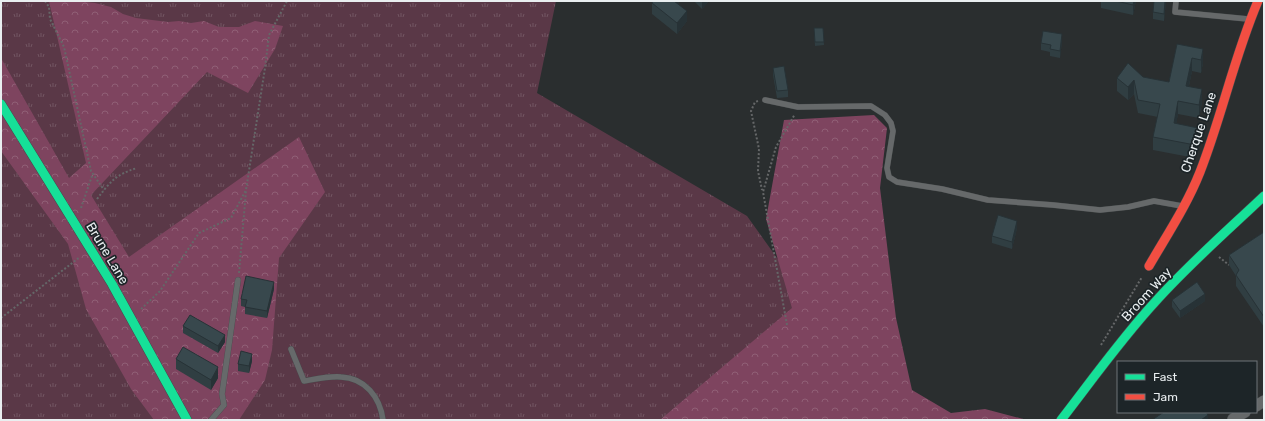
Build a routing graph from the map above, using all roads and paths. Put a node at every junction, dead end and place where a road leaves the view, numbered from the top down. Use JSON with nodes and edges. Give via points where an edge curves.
{"nodes":[{"id":1,"x":44,"y":1,"type":"edge"},
{"id":2,"x":287,"y":1,"type":"edge"},
{"id":3,"x":1176,"y":1,"type":"edge"},
{"id":4,"x":1258,"y":1,"type":"edge"},
{"id":5,"x":1250,"y":19,"type":"junction"},
{"id":6,"x":765,"y":100,"type":"joint"},
{"id":7,"x":1,"y":104,"type":"edge"},
{"id":8,"x":801,"y":108,"type":"junction"},
{"id":9,"x":137,"y":168,"type":"dead end"},
{"id":10,"x":93,"y":173,"type":"junction"},
{"id":11,"x":104,"y":190,"type":"junction"},
{"id":12,"x":246,"y":190,"type":"junction"},
{"id":13,"x":763,"y":192,"type":"junction"},
{"id":14,"x":1264,"y":196,"type":"edge"},
{"id":15,"x":97,"y":199,"type":"dead end"},
{"id":16,"x":1184,"y":207,"type":"junction"},
{"id":17,"x":81,"y":211,"type":"dead end"},
{"id":18,"x":90,"y":249,"type":"junction"},
{"id":19,"x":1215,"y":254,"type":"dead end"},
{"id":20,"x":1229,"y":265,"type":"edge"},
{"id":21,"x":1149,"y":266,"type":"joint"},
{"id":22,"x":238,"y":280,"type":"joint"},
{"id":23,"x":1,"y":318,"type":"edge"},
{"id":24,"x":131,"y":318,"type":"junction"},
{"id":25,"x":787,"y":325,"type":"dead end"},
{"id":26,"x":291,"y":349,"type":"dead end"},
{"id":27,"x":1098,"y":349,"type":"dead end"},
{"id":28,"x":1242,"y":413,"type":"edge"},
{"id":29,"x":1232,"y":417,"type":"edge"},
{"id":30,"x":187,"y":420,"type":"edge"},
{"id":31,"x":211,"y":420,"type":"edge"},
{"id":32,"x":383,"y":420,"type":"edge"},
{"id":33,"x":1061,"y":420,"type":"edge"}],
"edges":[{"from":1,"to":10,"type":"path","via":[[49,7],[50,19],[64,47]]},
{"from":2,"to":12,"type":"path","via":[[269,35]]},
{"from":3,"to":5,"type":"lane","via":[[1175,12]]},
{"from":4,"to":5,"type":"street","name":"Cherque Lane"},
{"from":5,"to":16,"type":"street","name":"Cherque Lane","via":[[1204,161]]},
{"from":6,"to":8,"type":"lane"},
{"from":6,"to":13,"type":"path","via":[[754,102],[751,112],[759,149],[758,171]]},
{"from":7,"to":18,"type":"street","name":"Brune Lane"},
{"from":8,"to":13,"type":"path","via":[[776,148]]},
{"from":8,"to":16,"type":"lane","via":[[871,106],[885,115],[893,131],[887,168],[889,177],[897,182],[988,200],[1100,210],[1154,201]]},
{"from":9,"to":11,"type":"path","via":[[113,179]]},
{"from":10,"to":11,"type":"path"},
{"from":10,"to":17,"type":"path"},
{"from":11,"to":15,"type":"path"},
{"from":12,"to":22,"type":"path"},
{"from":12,"to":24,"type":"path","via":[[231,218],[199,233],[160,291]]},
{"from":13,"to":25,"type":"path"},
{"from":14,"to":33,"type":"street","name":"Broom Way","via":[[1154,302]]},
{"from":16,"to":21,"type":"street","name":"Cherque Lane"},
{"from":18,"to":23,"type":"path"},
{"from":18,"to":24,"type":"street","name":"Brune Lane"},
{"from":19,"to":20,"type":"path"},
{"from":21,"to":27,"type":"path"},
{"from":22,"to":31,"type":"lane","via":[[222,394],[224,405]]},
{"from":24,"to":30,"type":"street","name":"Brune Lane"},
{"from":26,"to":32,"type":"lane","via":[[304,380],[340,376],[355,379],[374,394]]},
{"from":28,"to":29,"type":"street"}]}
